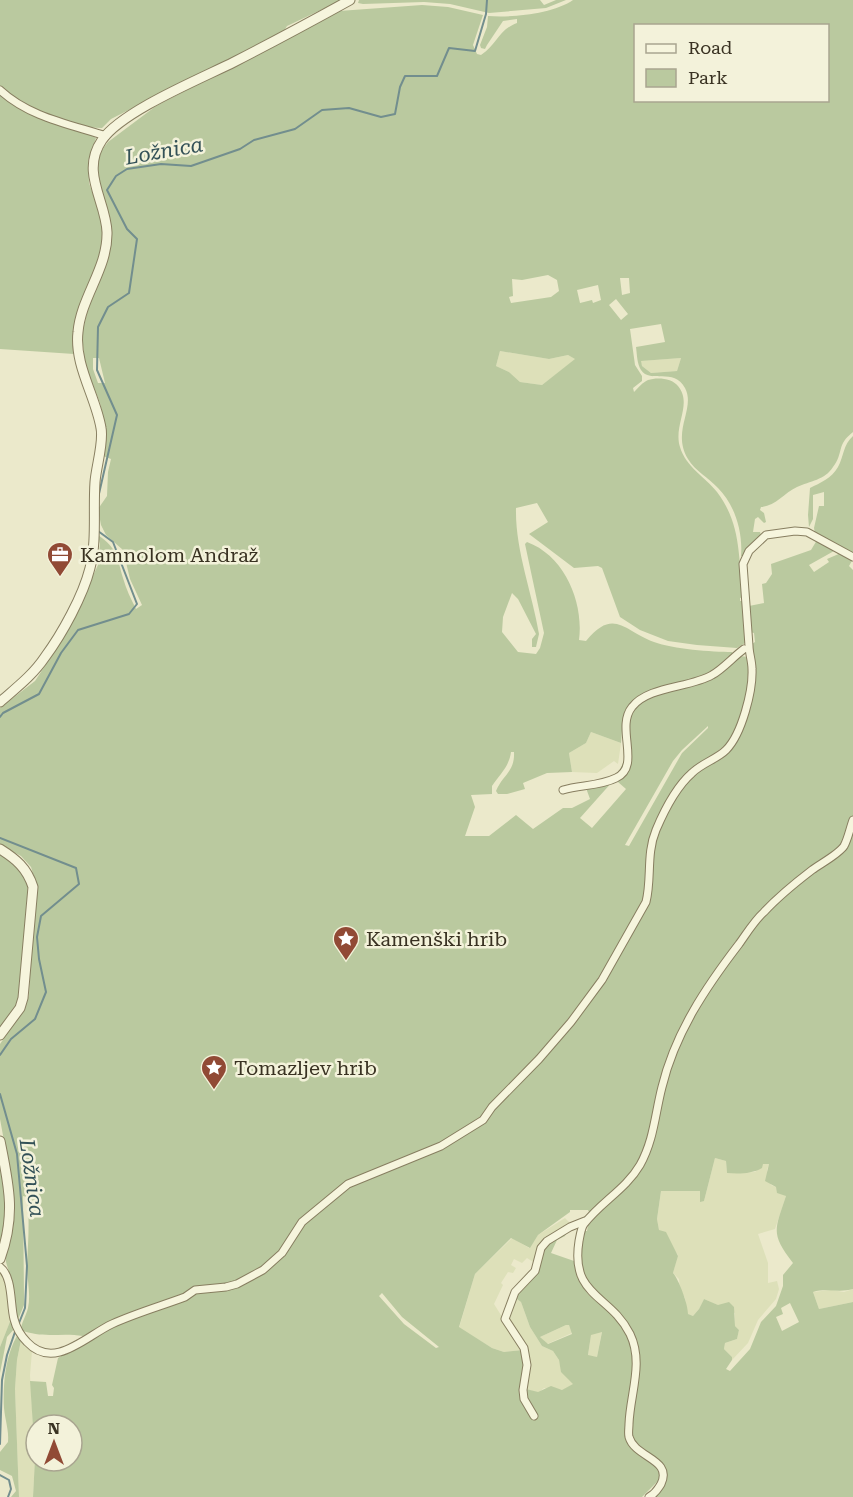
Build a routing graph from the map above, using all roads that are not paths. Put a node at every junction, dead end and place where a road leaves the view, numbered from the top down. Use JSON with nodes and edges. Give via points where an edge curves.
{"nodes":[{"id":1,"x":350,"y":0,"type":"edge"},
{"id":2,"x":0,"y":90,"type":"edge"},
{"id":3,"x":106,"y":136,"type":"junction"},
{"id":4,"x":853,"y":557,"type":"edge"},
{"id":5,"x":744,"y":650,"type":"dead end"},
{"id":6,"x":0,"y":702,"type":"edge"},
{"id":7,"x":563,"y":790,"type":"dead end"},
{"id":8,"x":853,"y":820,"type":"edge"},
{"id":9,"x":0,"y":849,"type":"edge"},
{"id":10,"x":0,"y":1035,"type":"edge"},
{"id":11,"x":0,"y":1141,"type":"edge"},
{"id":12,"x":587,"y":1221,"type":"junction"},
{"id":13,"x":0,"y":1259,"type":"edge"},
{"id":14,"x":0,"y":1267,"type":"edge"},
{"id":15,"x":534,"y":1416,"type":"dead end"},
{"id":16,"x":649,"y":1497,"type":"edge"}],
"edges":[{"from":1,"to":3,"type":"street","via":[[162,98],[124,120]]},
{"from":2,"to":3,"type":"street","via":[[29,111]]},
{"from":3,"to":6,"type":"street","via":[[95,155],[93,177],[107,230],[106,251],[78,332],[82,366],[102,431],[95,469],[90,569],[73,610],[45,658]]},
{"from":4,"to":14,"type":"street","via":[[807,532],[795,531],[766,535],[749,551],[743,564],[752,669],[737,735],[726,750],[692,773],[662,816],[649,856],[646,902],[602,980],[571,1023],[483,1120],[441,1146],[348,1184],[302,1222],[282,1253],[263,1270],[237,1284],[195,1290],[112,1324],[63,1352],[43,1353],[32,1347],[17,1327],[8,1280]]},
{"from":5,"to":7,"type":"street","via":[[713,675],[653,694],[632,706],[624,729],[628,761],[623,772],[606,782]]},
{"from":8,"to":12,"type":"street","via":[[844,847],[762,913],[714,977],[678,1038],[662,1086],[654,1131],[641,1164]]},
{"from":9,"to":10,"type":"street","via":[[20,862],[33,887],[23,998]]},
{"from":11,"to":13,"type":"street","via":[[11,1207]]},
{"from":12,"to":15,"type":"street","via":[[547,1241],[535,1271],[515,1292],[506,1313],[505,1319],[525,1348],[524,1400]]},
{"from":12,"to":16,"type":"street","via":[[579,1242],[578,1268],[594,1296],[607,1303],[620,1318],[636,1351],[628,1436],[634,1448],[658,1463],[663,1471],[656,1493]]}]}
